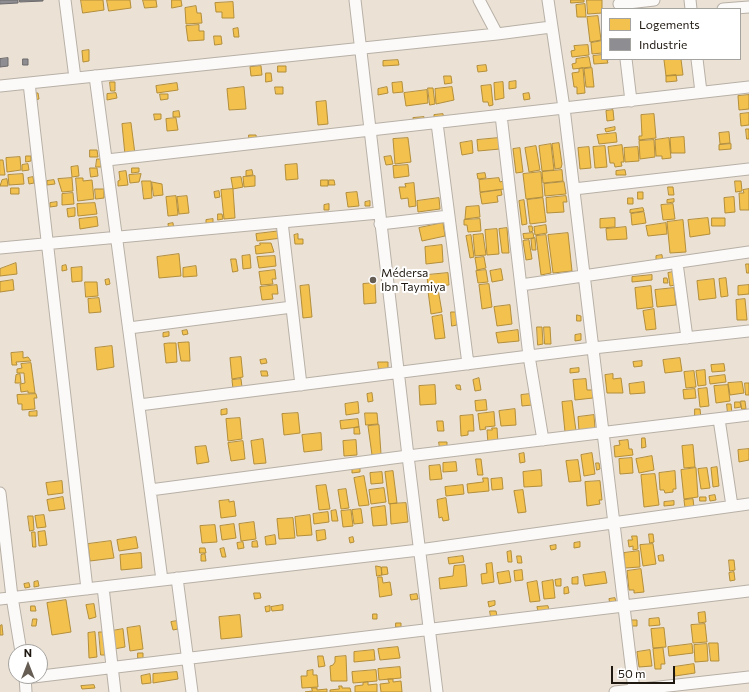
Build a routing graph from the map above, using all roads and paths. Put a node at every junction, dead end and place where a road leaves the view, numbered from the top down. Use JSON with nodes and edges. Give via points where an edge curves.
{"nodes":[{"id":1,"x":65,"y":0,"type":"edge"},
{"id":2,"x":355,"y":0,"type":"edge"},
{"id":3,"x":478,"y":0,"type":"edge"},
{"id":4,"x":548,"y":0,"type":"edge"},
{"id":5,"x":654,"y":0,"type":"edge"},
{"id":6,"x":619,"y":4,"type":"edge"},
{"id":7,"x":749,"y":6,"type":"edge"},
{"id":8,"x":731,"y":8,"type":"edge"},
{"id":9,"x":551,"y":27,"type":"junction"},
{"id":10,"x":497,"y":34,"type":"junction"},
{"id":11,"x":359,"y":47,"type":"junction"},
{"id":12,"x":626,"y":60,"type":"edge"},
{"id":13,"x":697,"y":60,"type":"edge"},
{"id":14,"x":95,"y":76,"type":"junction"},
{"id":15,"x":75,"y":78,"type":"junction"},
{"id":16,"x":29,"y":83,"type":"junction"},
{"id":17,"x":0,"y":86,"type":"edge"},
{"id":18,"x":749,"y":87,"type":"edge"},
{"id":19,"x":701,"y":92,"type":"junction"},
{"id":20,"x":631,"y":100,"type":"junction"},
{"id":21,"x":564,"y":108,"type":"junction"},
{"id":22,"x":501,"y":115,"type":"junction"},
{"id":23,"x":437,"y":123,"type":"junction"},
{"id":24,"x":369,"y":130,"type":"junction"},
{"id":25,"x":107,"y":160,"type":"junction"},
{"id":26,"x":749,"y":169,"type":"edge"},
{"id":27,"x":574,"y":189,"type":"junction"},
{"id":28,"x":449,"y":216,"type":"junction"},
{"id":29,"x":380,"y":218,"type":"junction"},
{"id":30,"x":282,"y":222,"type":"junction"},
{"id":31,"x":118,"y":238,"type":"junction"},
{"id":32,"x":48,"y":244,"type":"junction"},
{"id":33,"x":0,"y":248,"type":"edge"},
{"id":34,"x":749,"y":252,"type":"edge"},
{"id":35,"x":677,"y":263,"type":"junction"},
{"id":36,"x":585,"y":276,"type":"junction"},
{"id":37,"x":521,"y":285,"type":"junction"},
{"id":38,"x":292,"y":307,"type":"junction"},
{"id":39,"x":129,"y":328,"type":"junction"},
{"id":40,"x":749,"y":331,"type":"edge"},
{"id":41,"x":687,"y":338,"type":"junction"},
{"id":42,"x":593,"y":348,"type":"junction"},
{"id":43,"x":529,"y":356,"type":"junction"},
{"id":44,"x":468,"y":364,"type":"junction"},
{"id":45,"x":398,"y":373,"type":"junction"},
{"id":46,"x":301,"y":385,"type":"junction"},
{"id":47,"x":139,"y":405,"type":"junction"},
{"id":48,"x":749,"y":415,"type":"edge"},
{"id":49,"x":719,"y":419,"type":"junction"},
{"id":50,"x":603,"y":433,"type":"junction"},
{"id":51,"x":544,"y":440,"type":"junction"},
{"id":52,"x":408,"y":456,"type":"junction"},
{"id":53,"x":150,"y":490,"type":"junction"},
{"id":54,"x":0,"y":493,"type":"edge"},
{"id":55,"x":749,"y":504,"type":"edge"},
{"id":56,"x":732,"y":506,"type":"junction"},
{"id":57,"x":614,"y":523,"type":"junction"},
{"id":58,"x":419,"y":550,"type":"junction"},
{"id":59,"x":177,"y":578,"type":"junction"},
{"id":60,"x":162,"y":580,"type":"junction"},
{"id":61,"x":103,"y":587,"type":"junction"},
{"id":62,"x":87,"y":589,"type":"junction"},
{"id":63,"x":749,"y":591,"type":"edge"},
{"id":64,"x":12,"y":597,"type":"junction"},
{"id":65,"x":0,"y":599,"type":"edge"},
{"id":66,"x":624,"y":606,"type":"junction"},
{"id":67,"x":429,"y":629,"type":"junction"},
{"id":68,"x":20,"y":644,"type":"edge"},
{"id":69,"x":188,"y":658,"type":"junction"},
{"id":70,"x":112,"y":667,"type":"junction"},
{"id":71,"x":48,"y":674,"type":"edge"},
{"id":72,"x":749,"y":676,"type":"edge"},
{"id":73,"x":634,"y":690,"type":"junction"},
{"id":74,"x":653,"y":690,"type":"edge"},
{"id":75,"x":115,"y":692,"type":"edge"},
{"id":76,"x":192,"y":692,"type":"edge"},
{"id":77,"x":437,"y":692,"type":"edge"},
{"id":78,"x":615,"y":692,"type":"edge"}],
"edges":[{"from":1,"to":15,"type":"street"},
{"from":2,"to":11,"type":"street"},
{"from":3,"to":10,"type":"street"},
{"from":4,"to":9,"type":"street"},
{"from":5,"to":6,"type":"street"},
{"from":7,"to":8,"type":"street"},
{"from":9,"to":10,"type":"street"},
{"from":9,"to":21,"type":"street"},
{"from":10,"to":11,"type":"street"},
{"from":11,"to":14,"type":"street"},
{"from":11,"to":24,"type":"street"},
{"from":12,"to":20,"type":"street"},
{"from":13,"to":19,"type":"street"},
{"from":14,"to":15,"type":"street"},
{"from":14,"to":25,"type":"street"},
{"from":15,"to":16,"type":"street"},
{"from":16,"to":17,"type":"street"},
{"from":16,"to":32,"type":"street"},
{"from":18,"to":19,"type":"street"},
{"from":19,"to":20,"type":"street"},
{"from":20,"to":21,"type":"street"},
{"from":21,"to":22,"type":"street"},
{"from":21,"to":27,"type":"street"},
{"from":22,"to":23,"type":"street"},
{"from":22,"to":37,"type":"street"},
{"from":23,"to":24,"type":"street"},
{"from":23,"to":28,"type":"street"},
{"from":24,"to":25,"type":"street"},
{"from":24,"to":29,"type":"street"},
{"from":25,"to":31,"type":"street"},
{"from":26,"to":27,"type":"street"},
{"from":27,"to":36,"type":"street"},
{"from":28,"to":29,"type":"street"},
{"from":28,"to":44,"type":"street"},
{"from":29,"to":30,"type":"street"},
{"from":29,"to":45,"type":"street"},
{"from":30,"to":31,"type":"street"},
{"from":30,"to":38,"type":"street"},
{"from":31,"to":32,"type":"street"},
{"from":31,"to":39,"type":"street"},
{"from":32,"to":33,"type":"street"},
{"from":32,"to":62,"type":"street"},
{"from":34,"to":35,"type":"street"},
{"from":35,"to":36,"type":"street"},
{"from":35,"to":41,"type":"street"},
{"from":36,"to":37,"type":"street"},
{"from":36,"to":42,"type":"street"},
{"from":37,"to":43,"type":"street"},
{"from":38,"to":39,"type":"street"},
{"from":38,"to":46,"type":"street"},
{"from":39,"to":47,"type":"street"},
{"from":40,"to":41,"type":"street"},
{"from":41,"to":42,"type":"street"},
{"from":42,"to":43,"type":"street"},
{"from":42,"to":50,"type":"street"},
{"from":43,"to":44,"type":"street"},
{"from":43,"to":51,"type":"street"},
{"from":44,"to":45,"type":"street"},
{"from":45,"to":46,"type":"street"},
{"from":45,"to":52,"type":"street"},
{"from":46,"to":47,"type":"street"},
{"from":47,"to":53,"type":"street"},
{"from":48,"to":49,"type":"street"},
{"from":49,"to":50,"type":"street"},
{"from":49,"to":56,"type":"street"},
{"from":50,"to":51,"type":"street"},
{"from":50,"to":57,"type":"street"},
{"from":51,"to":52,"type":"street"},
{"from":52,"to":53,"type":"street"},
{"from":52,"to":58,"type":"street"},
{"from":53,"to":60,"type":"street"},
{"from":54,"to":64,"type":"street"},
{"from":55,"to":56,"type":"street"},
{"from":56,"to":57,"type":"street"},
{"from":57,"to":58,"type":"street"},
{"from":57,"to":66,"type":"street"},
{"from":58,"to":59,"type":"street"},
{"from":58,"to":67,"type":"street"},
{"from":59,"to":60,"type":"street"},
{"from":59,"to":69,"type":"street"},
{"from":60,"to":61,"type":"street"},
{"from":61,"to":62,"type":"street"},
{"from":61,"to":70,"type":"street"},
{"from":62,"to":64,"type":"street"},
{"from":63,"to":66,"type":"street"},
{"from":64,"to":65,"type":"street"},
{"from":64,"to":68,"type":"street"},
{"from":66,"to":67,"type":"street"},
{"from":66,"to":73,"type":"street"},
{"from":67,"to":69,"type":"street"},
{"from":67,"to":77,"type":"street"},
{"from":69,"to":70,"type":"street"},
{"from":69,"to":76,"type":"street"},
{"from":70,"to":71,"type":"street"},
{"from":70,"to":75,"type":"street"},
{"from":72,"to":74,"type":"street"},
{"from":73,"to":74,"type":"street"},
{"from":73,"to":78,"type":"street"}]}
